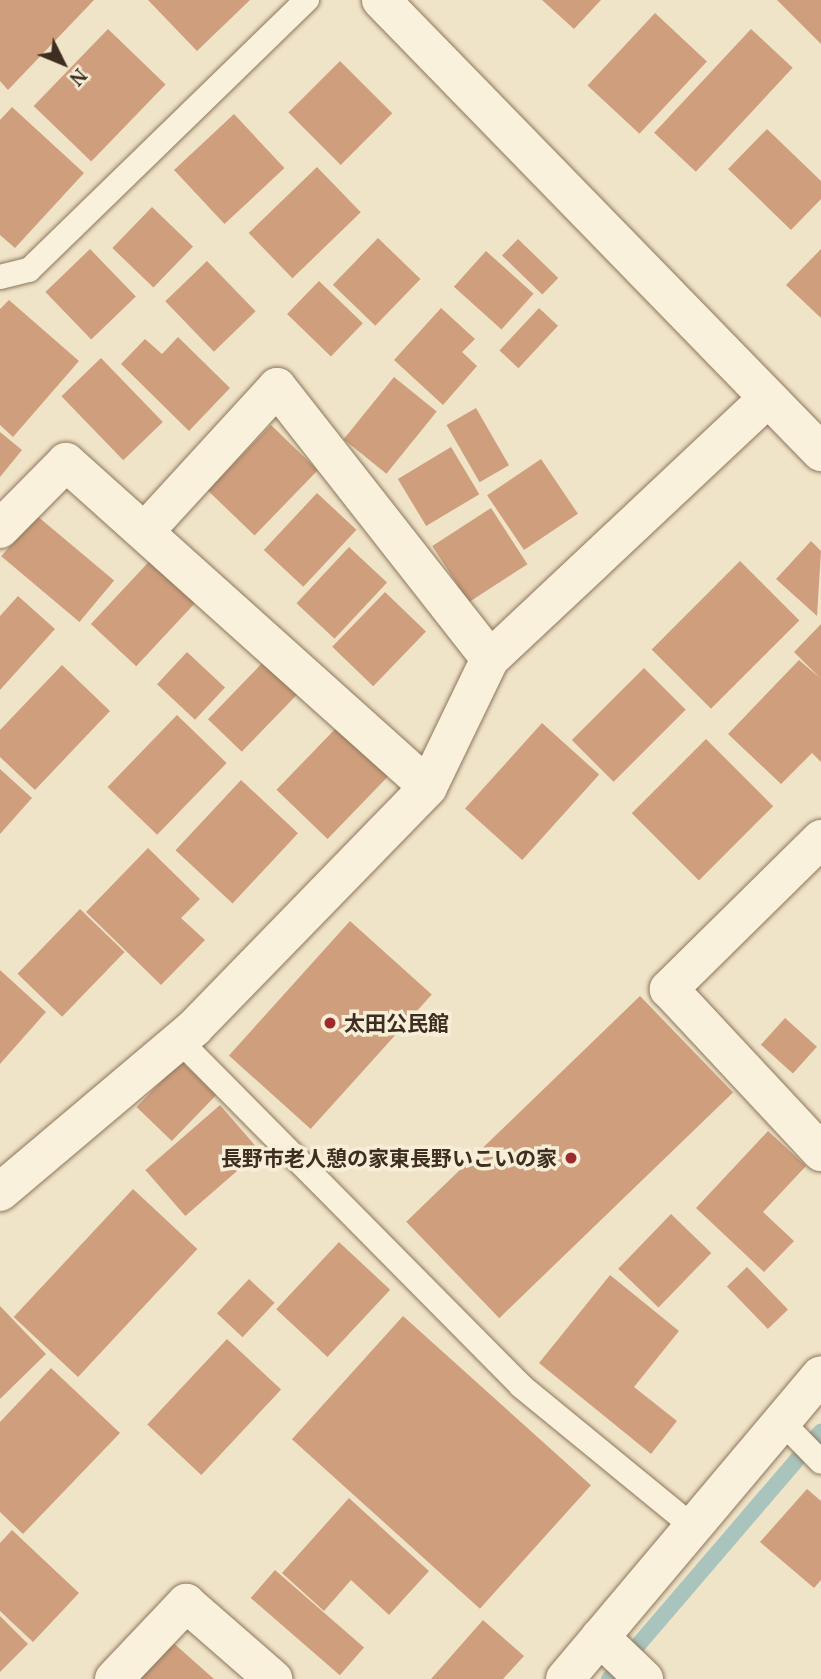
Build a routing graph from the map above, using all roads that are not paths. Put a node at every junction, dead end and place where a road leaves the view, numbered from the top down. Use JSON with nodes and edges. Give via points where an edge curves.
{"nodes":[{"id":1,"x":307,"y":0,"type":"edge"},
{"id":2,"x":381,"y":0,"type":"edge"},
{"id":3,"x":0,"y":277,"type":"edge"},
{"id":4,"x":768,"y":398,"type":"junction"},
{"id":5,"x":821,"y":452,"type":"edge"},
{"id":6,"x":0,"y":528,"type":"edge"},
{"id":7,"x":146,"y":530,"type":"junction"},
{"id":8,"x":490,"y":659,"type":"junction"},
{"id":9,"x":428,"y":787,"type":"junction"},
{"id":10,"x":821,"y":839,"type":"edge"},
{"id":11,"x":179,"y":1040,"type":"junction"},
{"id":12,"x":821,"y":1152,"type":"edge"},
{"id":13,"x":0,"y":1192,"type":"edge"},
{"id":14,"x":821,"y":1375,"type":"edge"},
{"id":15,"x":789,"y":1429,"type":"junction"},
{"id":16,"x":820,"y":1461,"type":"edge"},
{"id":17,"x":693,"y":1527,"type":"junction"},
{"id":18,"x":605,"y":1642,"type":"junction"},
{"id":19,"x":641,"y":1676,"type":"edge"},
{"id":20,"x":114,"y":1679,"type":"edge"},
{"id":21,"x":273,"y":1679,"type":"edge"},
{"id":22,"x":565,"y":1679,"type":"edge"}],
"edges":[{"from":1,"to":3,"type":"lane","via":[[29,270]]},
{"from":2,"to":4,"type":"street"},
{"from":4,"to":5,"type":"street"},
{"from":4,"to":8,"type":"street"},
{"from":6,"to":7,"type":"street","via":[[65,463]]},
{"from":7,"to":8,"type":"street","via":[[277,387]]},
{"from":7,"to":9,"type":"street"},
{"from":8,"to":9,"type":"street"},
{"from":9,"to":11,"type":"street"},
{"from":10,"to":12,"type":"street","via":[[668,989]]},
{"from":11,"to":13,"type":"street"},
{"from":11,"to":17,"type":"lane","via":[[521,1386]]},
{"from":14,"to":15,"type":"street"},
{"from":15,"to":16,"type":"lane"},
{"from":15,"to":17,"type":"street"},
{"from":17,"to":18,"type":"street"},
{"from":18,"to":19,"type":"street"},
{"from":18,"to":22,"type":"street"},
{"from":20,"to":21,"type":"street","via":[[186,1603]]}]}
